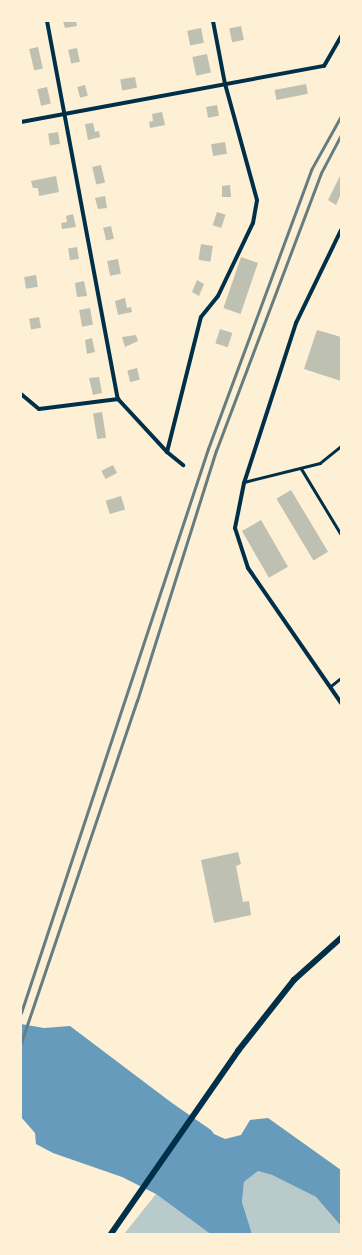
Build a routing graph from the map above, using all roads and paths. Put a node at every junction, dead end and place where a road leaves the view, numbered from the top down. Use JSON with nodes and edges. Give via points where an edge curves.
{"nodes":[{"id":1,"x":47,"y":21,"type":"edge"},
{"id":2,"x":213,"y":21,"type":"edge"},
{"id":3,"x":341,"y":37,"type":"edge"},
{"id":4,"x":225,"y":84,"type":"junction"},
{"id":5,"x":66,"y":114,"type":"junction"},
{"id":6,"x":21,"y":122,"type":"edge"},
{"id":7,"x":341,"y":230,"type":"edge"},
{"id":8,"x":21,"y":394,"type":"edge"},
{"id":9,"x":118,"y":399,"type":"junction"},
{"id":10,"x":341,"y":446,"type":"edge"},
{"id":11,"x":167,"y":452,"type":"junction"},
{"id":12,"x":183,"y":465,"type":"dead end"},
{"id":13,"x":301,"y":468,"type":"junction"},
{"id":14,"x":244,"y":483,"type":"junction"},
{"id":15,"x":341,"y":534,"type":"edge"},
{"id":16,"x":341,"y":678,"type":"edge"},
{"id":17,"x":331,"y":686,"type":"junction"},
{"id":18,"x":341,"y":703,"type":"edge"},
{"id":19,"x":341,"y":938,"type":"edge"},
{"id":20,"x":111,"y":1234,"type":"edge"}],
"edges":[{"from":1,"to":5,"type":"street"},
{"from":2,"to":4,"type":"street"},
{"from":3,"to":4,"type":"street","via":[[324,66]]},
{"from":4,"to":5,"type":"street"},
{"from":4,"to":11,"type":"street","via":[[257,200],[256,208],[253,223],[218,296],[201,317]]},
{"from":5,"to":6,"type":"street"},
{"from":5,"to":9,"type":"street"},
{"from":7,"to":14,"type":"street","via":[[296,323]]},
{"from":8,"to":9,"type":"street","via":[[39,409]]},
{"from":9,"to":11,"type":"street"},
{"from":10,"to":13,"type":"lane","via":[[320,463]]},
{"from":11,"to":12,"type":"street"},
{"from":13,"to":14,"type":"lane"},
{"from":13,"to":15,"type":"lane"},
{"from":14,"to":17,"type":"street","via":[[235,528],[248,568]]},
{"from":16,"to":17,"type":"lane"},
{"from":17,"to":18,"type":"street"},
{"from":19,"to":20,"type":"street","via":[[294,980],[238,1051]]}]}
